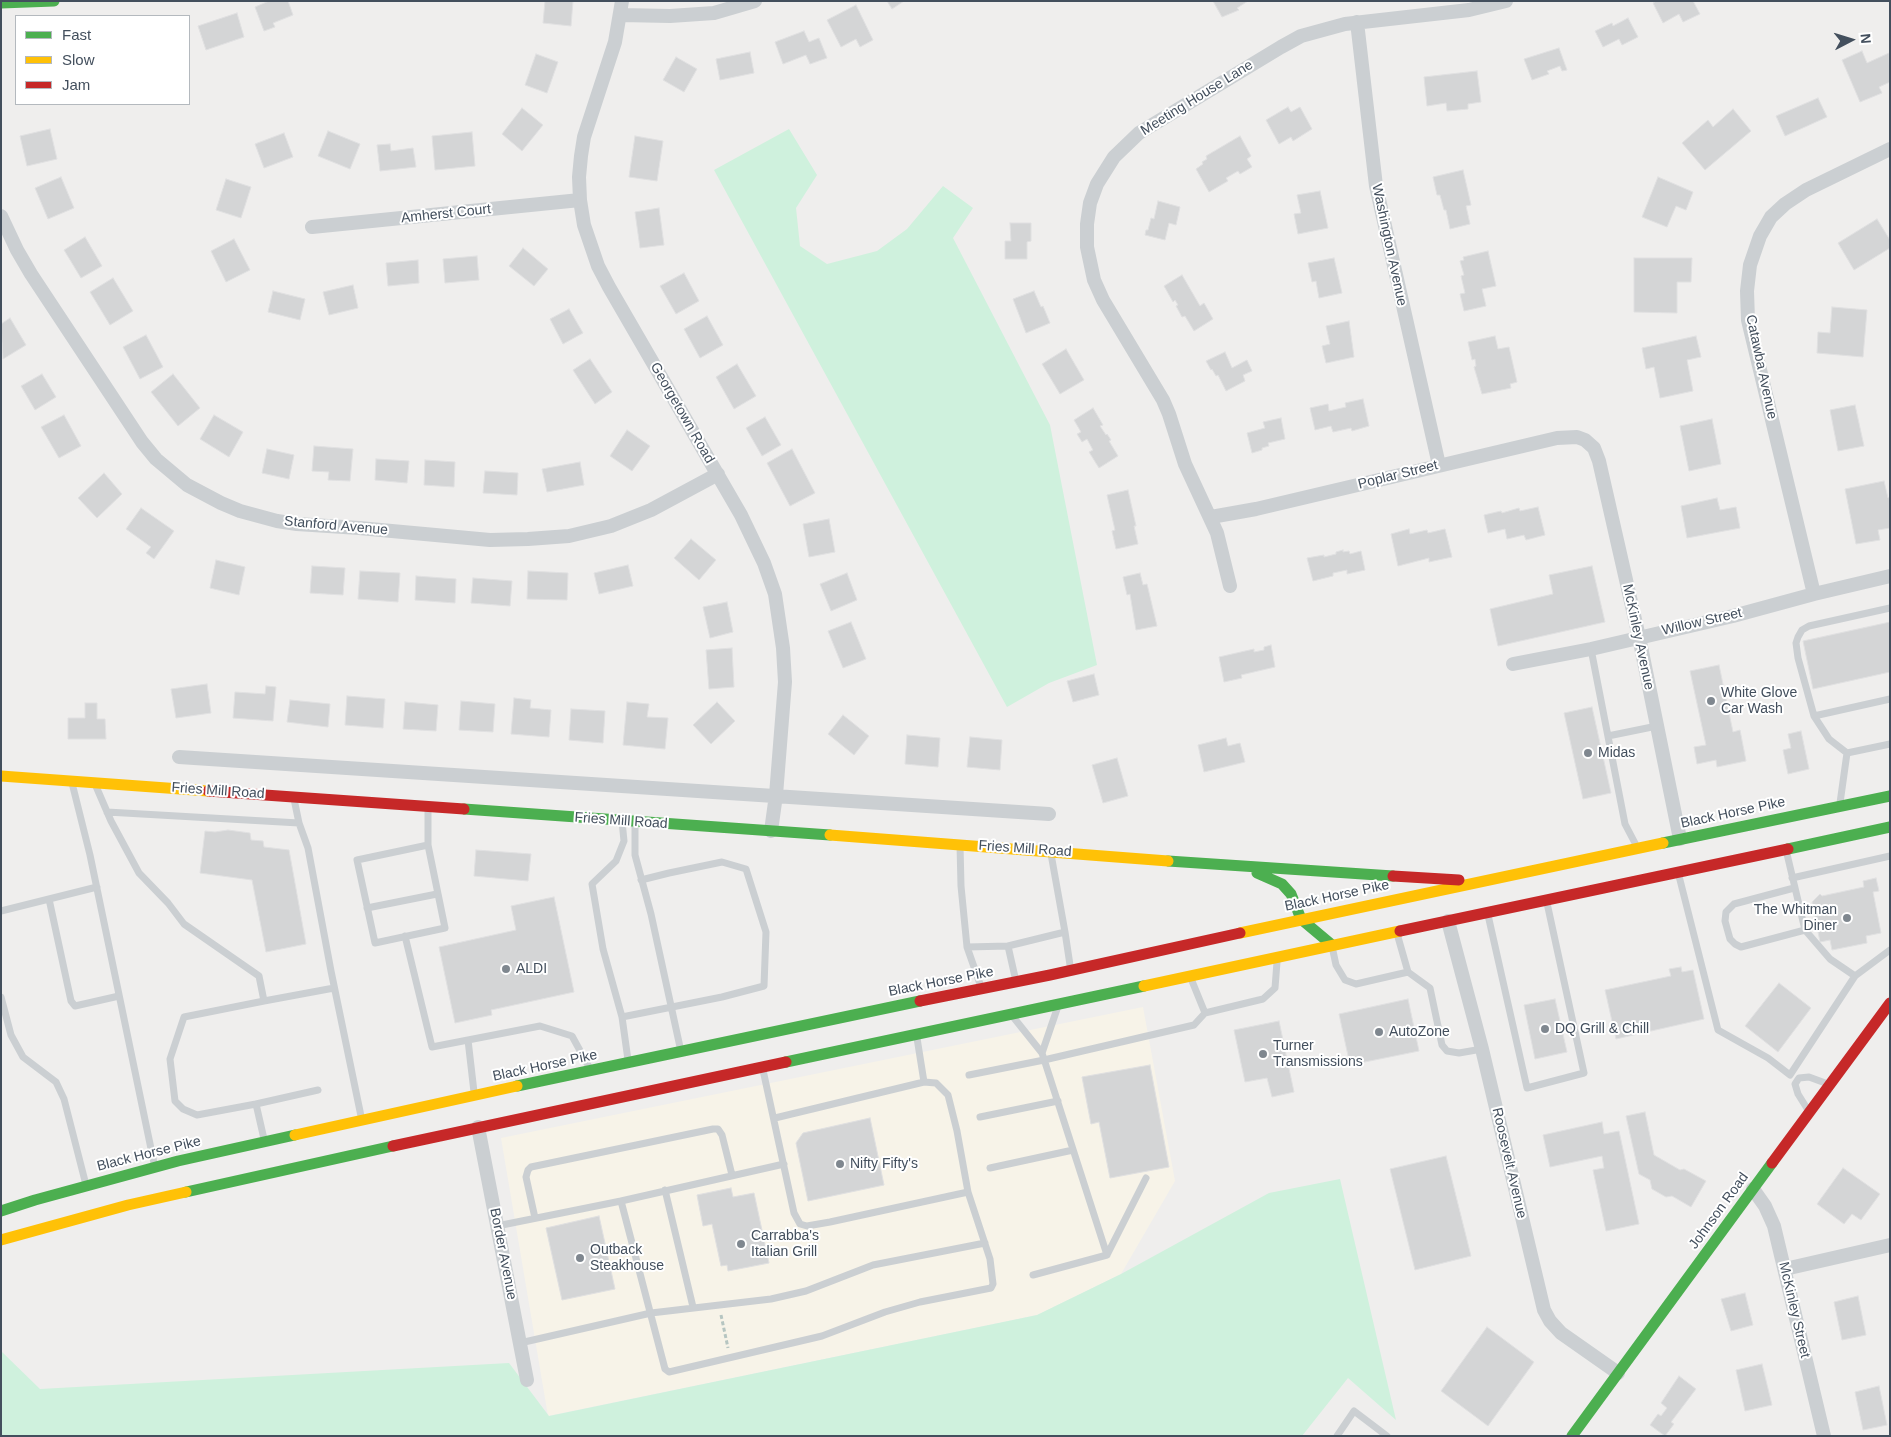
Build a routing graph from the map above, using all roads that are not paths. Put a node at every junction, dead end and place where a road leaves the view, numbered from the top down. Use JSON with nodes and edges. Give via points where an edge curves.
{"nodes":[{"id":1,"x":54,"y":1,"type":"edge"},
{"id":2,"x":754,"y":1,"type":"edge"},
{"id":3,"x":1506,"y":1,"type":"edge"},
{"id":4,"x":1,"y":2,"type":"edge"},
{"id":5,"x":622,"y":8,"type":"edge"},
{"id":6,"x":1357,"y":22,"type":"junction"},
{"id":7,"x":1890,"y":149,"type":"edge"},
{"id":8,"x":580,"y":200,"type":"junction"},
{"id":9,"x":1,"y":216,"type":"edge"},
{"id":10,"x":312,"y":227,"type":"dead end"},
{"id":11,"x":1585,"y":440,"type":"joint"},
{"id":12,"x":1439,"y":465,"type":"junction"},
{"id":13,"x":718,"y":474,"type":"junction"},
{"id":14,"x":1211,"y":516,"type":"junction"},
{"id":15,"x":1890,"y":576,"type":"edge"},
{"id":16,"x":1230,"y":586,"type":"dead end"},
{"id":17,"x":1814,"y":594,"type":"junction"},
{"id":18,"x":1890,"y":608,"type":"edge"},
{"id":19,"x":1639,"y":637,"type":"junction"},
{"id":20,"x":1591,"y":649,"type":"junction"},
{"id":21,"x":1513,"y":664,"type":"dead end"},
{"id":22,"x":1890,"y":699,"type":"edge"},
{"id":23,"x":1814,"y":716,"type":"junction"},
{"id":24,"x":1657,"y":726,"type":"junction"},
{"id":25,"x":1608,"y":736,"type":"junction"},
{"id":26,"x":1890,"y":744,"type":"edge"},
{"id":27,"x":1847,"y":754,"type":"junction"},
{"id":28,"x":180,"y":757,"type":"dead end"},
{"id":29,"x":1,"y":776,"type":"edge"},
{"id":30,"x":72,"y":780,"type":"junction"},
{"id":31,"x":93,"y":782,"type":"junction"},
{"id":32,"x":776,"y":795,"type":"junction"},
{"id":33,"x":294,"y":796,"type":"junction"},
{"id":34,"x":1890,"y":796,"type":"edge"},
{"id":35,"x":428,"y":806,"type":"junction"},
{"id":36,"x":1840,"y":806,"type":"junction"},
{"id":37,"x":107,"y":812,"type":"junction"},
{"id":38,"x":1049,"y":814,"type":"dead end"},
{"id":39,"x":622,"y":821,"type":"junction"},
{"id":40,"x":635,"y":822,"type":"junction"},
{"id":41,"x":299,"y":823,"type":"junction"},
{"id":42,"x":1890,"y":827,"type":"edge"},
{"id":43,"x":771,"y":831,"type":"junction"},
{"id":44,"x":1680,"y":839,"type":"junction"},
{"id":45,"x":960,"y":844,"type":"junction"},
{"id":46,"x":428,"y":845,"type":"junction"},
{"id":47,"x":1638,"y":848,"type":"junction"},
{"id":48,"x":1786,"y":849,"type":"junction"},
{"id":49,"x":1051,"y":851,"type":"junction"},
{"id":50,"x":1890,"y":856,"type":"edge"},
{"id":51,"x":1242,"y":867,"type":"junction"},
{"id":52,"x":1678,"y":873,"type":"junction"},
{"id":53,"x":1792,"y":878,"type":"junction"},
{"id":54,"x":641,"y":880,"type":"junction"},
{"id":55,"x":1481,"y":881,"type":"junction"},
{"id":56,"x":97,"y":887,"type":"junction"},
{"id":57,"x":1794,"y":888,"type":"junction"},
{"id":58,"x":438,"y":894,"type":"junction"},
{"id":59,"x":49,"y":899,"type":"junction"},
{"id":60,"x":1546,"y":900,"type":"junction"},
{"id":61,"x":367,"y":908,"type":"junction"},
{"id":62,"x":1,"y":911,"type":"edge"},
{"id":63,"x":1488,"y":912,"type":"junction"},
{"id":64,"x":1302,"y":919,"type":"junction"},
{"id":65,"x":1448,"y":921,"type":"junction"},
{"id":66,"x":1805,"y":930,"type":"junction"},
{"id":67,"x":1065,"y":932,"type":"junction"},
{"id":68,"x":1397,"y":932,"type":"junction"},
{"id":69,"x":405,"y":936,"type":"junction"},
{"id":70,"x":1332,"y":945,"type":"junction"},
{"id":71,"x":1008,"y":946,"type":"junction"},
{"id":72,"x":967,"y":947,"type":"junction"},
{"id":73,"x":1890,"y":950,"type":"edge"},
{"id":74,"x":1278,"y":957,"type":"junction"},
{"id":75,"x":1071,"y":970,"type":"junction"},
{"id":76,"x":1408,"y":972,"type":"junction"},
{"id":77,"x":1190,"y":976,"type":"junction"},
{"id":78,"x":1855,"y":976,"type":"junction"},
{"id":79,"x":1016,"y":982,"type":"junction"},
{"id":80,"x":334,"y":988,"type":"junction"},
{"id":81,"x":981,"y":989,"type":"junction"},
{"id":82,"x":120,"y":996,"type":"junction"},
{"id":83,"x":1,"y":997,"type":"edge"},
{"id":84,"x":264,"y":1001,"type":"junction"},
{"id":85,"x":1058,"y":1004,"type":"junction"},
{"id":86,"x":1890,"y":1004,"type":"edge"},
{"id":87,"x":670,"y":1006,"type":"junction"},
{"id":88,"x":868,"y":1012,"type":"junction"},
{"id":89,"x":1205,"y":1013,"type":"junction"},
{"id":90,"x":1010,"y":1014,"type":"junction"},
{"id":91,"x":622,"y":1017,"type":"junction"},
{"id":92,"x":846,"y":1028,"type":"dead end"},
{"id":93,"x":916,"y":1035,"type":"junction"},
{"id":94,"x":468,"y":1040,"type":"junction"},
{"id":95,"x":1482,"y":1049,"type":"junction"},
{"id":96,"x":681,"y":1052,"type":"junction"},
{"id":97,"x":771,"y":1052,"type":"dead end"},
{"id":98,"x":1043,"y":1057,"type":"junction"},
{"id":99,"x":628,"y":1064,"type":"junction"},
{"id":100,"x":763,"y":1068,"type":"junction"},
{"id":101,"x":592,"y":1075,"type":"junction"},
{"id":102,"x":969,"y":1075,"type":"dead end"},
{"id":103,"x":1790,"y":1075,"type":"junction"},
{"id":104,"x":1797,"y":1081,"type":"junction"},
{"id":105,"x":924,"y":1082,"type":"junction"},
{"id":106,"x":1830,"y":1085,"type":"junction"},
{"id":107,"x":318,"y":1090,"type":"dead end"},
{"id":108,"x":589,"y":1094,"type":"dead end"},
{"id":109,"x":475,"y":1096,"type":"junction"},
{"id":110,"x":1058,"y":1101,"type":"junction"},
{"id":111,"x":256,"y":1104,"type":"junction"},
{"id":112,"x":1810,"y":1113,"type":"junction"},
{"id":113,"x":980,"y":1117,"type":"dead end"},
{"id":114,"x":774,"y":1118,"type":"junction"},
{"id":115,"x":519,"y":1119,"type":"junction"},
{"id":116,"x":362,"y":1120,"type":"junction"},
{"id":117,"x":478,"y":1127,"type":"junction"},
{"id":118,"x":264,"y":1142,"type":"junction"},
{"id":119,"x":1073,"y":1150,"type":"junction"},
{"id":120,"x":784,"y":1164,"type":"junction"},
{"id":121,"x":155,"y":1167,"type":"junction"},
{"id":122,"x":990,"y":1168,"type":"dead end"},
{"id":123,"x":732,"y":1175,"type":"junction"},
{"id":124,"x":1146,"y":1178,"type":"dead end"},
{"id":125,"x":86,"y":1186,"type":"junction"},
{"id":126,"x":1753,"y":1189,"type":"junction"},
{"id":127,"x":664,"y":1190,"type":"junction"},
{"id":128,"x":968,"y":1192,"type":"junction"},
{"id":129,"x":621,"y":1201,"type":"junction"},
{"id":130,"x":1,"y":1211,"type":"edge"},
{"id":131,"x":535,"y":1218,"type":"junction"},
{"id":132,"x":497,"y":1226,"type":"junction"},
{"id":133,"x":1,"y":1240,"type":"edge"},
{"id":134,"x":985,"y":1243,"type":"junction"},
{"id":135,"x":1890,"y":1245,"type":"edge"},
{"id":136,"x":1107,"y":1256,"type":"junction"},
{"id":137,"x":1785,"y":1269,"type":"junction"},
{"id":138,"x":1033,"y":1275,"type":"dead end"},
{"id":139,"x":693,"y":1307,"type":"junction"},
{"id":140,"x":651,"y":1313,"type":"junction"},
{"id":141,"x":520,"y":1343,"type":"junction"},
{"id":142,"x":1618,"y":1373,"type":"junction"},
{"id":143,"x":527,"y":1380,"type":"dead end"},
{"id":144,"x":1337,"y":1436,"type":"edge"},
{"id":145,"x":1387,"y":1436,"type":"edge"},
{"id":146,"x":1572,"y":1436,"type":"edge"},
{"id":147,"x":1824,"y":1436,"type":"edge"}],
"edges":[{"from":1,"to":4,"type":"main road"},
{"from":2,"to":5,"type":"street","via":[[695,15]]},
{"from":3,"to":6,"type":"street","name":"Meeting House Lane","via":[[1469,10]]},
{"from":5,"to":8,"type":"street","name":"Georgetown Road","via":[[607,70],[584,137],[579,176]]},
{"from":6,"to":12,"type":"street","name":"Washington Avenue","via":[[1376,186]]},
{"from":6,"to":14,"type":"street","name":"Meeting House Lane","via":[[1316,31],[1290,41],[1139,133],[1108,165],[1090,203],[1086,236],[1094,280],[1163,400],[1185,464]]},
{"from":7,"to":17,"type":"street","name":"Catawba Avenue","via":[[1806,190],[1786,204],[1771,217],[1760,236],[1750,266],[1748,320]]},
{"from":8,"to":10,"type":"street","name":"Amherst Court"},
{"from":8,"to":13,"type":"street","name":"Georgetown Road","via":[[598,266]]},
{"from":9,"to":13,"type":"street","name":"Stanford Avenue","via":[[31,274],[142,442],[156,459],[187,485],[240,511],[297,524],[490,540],[569,536],[611,526],[651,510]]},
{"from":11,"to":12,"type":"street","name":"Poplar Street","via":[[1557,438]]},
{"from":11,"to":19,"type":"street","name":"McKinley Avenue","via":[[1594,448],[1599,461]]},
{"from":12,"to":14,"type":"street","name":"Poplar Street","via":[[1256,509]]},
{"from":13,"to":32,"type":"street","name":"Georgetown Road","via":[[757,546],[778,610],[785,674]]},
{"from":14,"to":16,"type":"street","name":"Meeting House Lane"},
{"from":15,"to":17,"type":"street","name":"Willow Street"},
{"from":17,"to":19,"type":"street","name":"Willow Street"},
{"from":18,"to":23,"type":"lane","via":[[1802,630],[1796,642],[1798,658]]},
{"from":19,"to":20,"type":"street","name":"Willow Street"},
{"from":19,"to":24,"type":"street","name":"McKinley Avenue"},
{"from":20,"to":21,"type":"street","name":"Willow Street"},
{"from":20,"to":25,"type":"lane"},
{"from":22,"to":23,"type":"lane"},
{"from":23,"to":27,"type":"lane","via":[[1829,739]]},
{"from":24,"to":25,"type":"lane"},
{"from":24,"to":44,"type":"street","name":"McKinley Avenue"},
{"from":25,"to":47,"type":"lane","via":[[1625,824]]},
{"from":26,"to":27,"type":"lane"},
{"from":27,"to":36,"type":"lane"},
{"from":28,"to":32,"type":"street"},
{"from":29,"to":30,"type":"main road","name":"Fries Mill Road"},
{"from":30,"to":31,"type":"main road","name":"Fries Mill Road"},
{"from":30,"to":56,"type":"lane"},
{"from":31,"to":33,"type":"main road","name":"Fries Mill Road"},
{"from":31,"to":37,"type":"lane"},
{"from":32,"to":38,"type":"street"},
{"from":32,"to":43,"type":"street","name":"Georgetown Road"},
{"from":33,"to":35,"type":"main road","name":"Fries Mill Road"},
{"from":33,"to":41,"type":"lane"},
{"from":34,"to":36,"type":"main road","name":"Black Horse Pike"},
{"from":35,"to":39,"type":"main road","name":"Fries Mill Road"},
{"from":35,"to":46,"type":"lane"},
{"from":36,"to":44,"type":"main road","name":"Black Horse Pike"},
{"from":37,"to":41,"type":"lane"},
{"from":37,"to":84,"type":"lane","via":[[139,873],[184,924],[259,976]]},
{"from":39,"to":40,"type":"main road","name":"Fries Mill Road"},
{"from":39,"to":91,"type":"lane","via":[[624,841],[616,861],[592,884],[603,948]]},
{"from":40,"to":43,"type":"main road","name":"Fries Mill Road"},
{"from":40,"to":54,"type":"lane","via":[[635,855]]},
{"from":41,"to":80,"type":"lane","via":[[308,848]]},
{"from":42,"to":48,"type":"main road"},
{"from":43,"to":45,"type":"main road","name":"Fries Mill Road"},
{"from":44,"to":47,"type":"main road","name":"Black Horse Pike"},
{"from":45,"to":49,"type":"main road","name":"Fries Mill Road"},
{"from":45,"to":72,"type":"lane"},
{"from":46,"to":58,"type":"lane"},
{"from":46,"to":61,"type":"lane","via":[[357,860]]},
{"from":47,"to":55,"type":"main road","name":"Black Horse Pike"},
{"from":48,"to":52,"type":"main road"},
{"from":48,"to":53,"type":"lane"},
{"from":49,"to":51,"type":"main road","name":"Fries Mill Road"},
{"from":49,"to":67,"type":"lane"},
{"from":50,"to":53,"type":"lane"},
{"from":51,"to":55,"type":"main road","name":"Fries Mill Road"},
{"from":51,"to":64,"type":"main road","name":"Fries Mill Road","via":[[1282,884],[1292,894]]},
{"from":52,"to":60,"type":"main road"},
{"from":52,"to":103,"type":"lane","via":[[1718,1030],[1768,1058]]},
{"from":53,"to":57,"type":"lane"},
{"from":54,"to":87,"type":"lane"},
{"from":54,"to":87,"type":"lane","via":[[722,862],[746,869],[766,932],[764,986],[722,998]]},
{"from":55,"to":64,"type":"main road","name":"Black Horse Pike"},
{"from":56,"to":59,"type":"lane"},
{"from":56,"to":82,"type":"lane"},
{"from":57,"to":66,"type":"lane"},
{"from":57,"to":66,"type":"lane","via":[[1734,904],[1726,912],[1725,921],[1730,939],[1741,946]]},
{"from":58,"to":61,"type":"lane"},
{"from":58,"to":69,"type":"lane","via":[[444,928]]},
{"from":59,"to":62,"type":"lane"},
{"from":59,"to":82,"type":"lane","via":[[71,1001],[75,1006]]},
{"from":60,"to":63,"type":"main road"},
{"from":60,"to":63,"type":"lane","via":[[1584,1073],[1527,1088]]},
{"from":61,"to":69,"type":"lane","via":[[375,943]]},
{"from":63,"to":65,"type":"main road"},
{"from":64,"to":70,"type":"main road","name":"Fries Mill Road"},
{"from":64,"to":75,"type":"main road","name":"Black Horse Pike"},
{"from":65,"to":68,"type":"main road"},
{"from":65,"to":95,"type":"street","name":"Roosevelt Avenue"},
{"from":66,"to":78,"type":"lane","via":[[1830,959]]},
{"from":67,"to":71,"type":"lane"},
{"from":67,"to":75,"type":"lane"},
{"from":68,"to":70,"type":"main road"},
{"from":68,"to":76,"type":"lane"},
{"from":69,"to":94,"type":"lane","via":[[432,1047]]},
{"from":70,"to":74,"type":"main road"},
{"from":70,"to":76,"type":"lane","via":[[1336,965],[1345,980],[1356,984]]},
{"from":71,"to":72,"type":"lane"},
{"from":71,"to":79,"type":"lane"},
{"from":72,"to":81,"type":"lane"},
{"from":73,"to":78,"type":"lane"},
{"from":74,"to":77,"type":"main road"},
{"from":74,"to":89,"type":"lane","via":[[1275,988],[1263,999]]},
{"from":75,"to":79,"type":"main road","name":"Black Horse Pike"},
{"from":76,"to":95,"type":"lane","via":[[1430,988],[1442,1045],[1447,1052]]},
{"from":77,"to":85,"type":"main road"},
{"from":77,"to":89,"type":"lane"},
{"from":78,"to":103,"type":"lane"},
{"from":79,"to":81,"type":"main road","name":"Black Horse Pike"},
{"from":80,"to":84,"type":"lane"},
{"from":80,"to":116,"type":"lane"},
{"from":81,"to":88,"type":"main road","name":"Black Horse Pike"},
{"from":82,"to":121,"type":"lane"},
{"from":83,"to":125,"type":"lane","via":[[11,1035],[23,1057],[56,1082],[64,1098]]},
{"from":84,"to":111,"type":"lane","via":[[184,1017],[170,1059],[176,1101],[183,1109],[197,1115]]},
{"from":85,"to":90,"type":"main road"},
{"from":85,"to":98,"type":"lane"},
{"from":86,"to":106,"type":"main road","name":"Johnson Road"},
{"from":87,"to":91,"type":"lane"},
{"from":87,"to":96,"type":"lane"},
{"from":88,"to":92,"type":"main road"},
{"from":88,"to":96,"type":"main road","name":"Black Horse Pike"},
{"from":89,"to":98,"type":"lane","via":[[1194,1025]]},
{"from":90,"to":93,"type":"main road"},
{"from":90,"to":98,"type":"lane"},
{"from":91,"to":99,"type":"lane"},
{"from":93,"to":100,"type":"main road"},
{"from":93,"to":105,"type":"lane"},
{"from":94,"to":101,"type":"lane","via":[[540,1026],[572,1036]]},
{"from":94,"to":109,"type":"lane"},
{"from":95,"to":142,"type":"street","name":"Roosevelt Avenue","via":[[1544,1310],[1561,1333]]},
{"from":96,"to":99,"type":"main road","name":"Black Horse Pike"},
{"from":97,"to":100,"type":"main road","via":[[764,1059]]},
{"from":98,"to":102,"type":"lane"},
{"from":98,"to":110,"type":"lane"},
{"from":99,"to":101,"type":"main road","name":"Black Horse Pike"},
{"from":100,"to":114,"type":"lane"},
{"from":100,"to":115,"type":"main road"},
{"from":101,"to":109,"type":"main road","name":"Black Horse Pike"},
{"from":103,"to":104,"type":"lane"},
{"from":104,"to":106,"type":"lane","via":[[1809,1078]]},
{"from":104,"to":112,"type":"lane","via":[[1798,1094]]},
{"from":105,"to":114,"type":"lane"},
{"from":105,"to":128,"type":"lane","via":[[936,1083],[948,1095]]},
{"from":106,"to":112,"type":"main road","name":"Johnson Road"},
{"from":107,"to":111,"type":"lane"},
{"from":108,"to":115,"type":"main road"},
{"from":109,"to":116,"type":"main road","name":"Black Horse Pike"},
{"from":110,"to":113,"type":"lane"},
{"from":110,"to":119,"type":"lane"},
{"from":111,"to":118,"type":"lane"},
{"from":112,"to":126,"type":"main road","name":"Johnson Road"},
{"from":114,"to":120,"type":"lane"},
{"from":115,"to":117,"type":"main road"},
{"from":116,"to":118,"type":"main road","name":"Black Horse Pike"},
{"from":117,"to":132,"type":"street","name":"Border Avenue"},
{"from":117,"to":133,"type":"main road","via":[[128,1205]]},
{"from":118,"to":121,"type":"main road","name":"Black Horse Pike"},
{"from":119,"to":122,"type":"lane"},
{"from":119,"to":136,"type":"lane"},
{"from":120,"to":123,"type":"lane"},
{"from":120,"to":128,"type":"lane","via":[[794,1213],[800,1224],[807,1226]]},
{"from":121,"to":125,"type":"main road","name":"Black Horse Pike"},
{"from":123,"to":127,"type":"lane"},
{"from":123,"to":131,"type":"lane","via":[[718,1129],[541,1165],[528,1170],[526,1177]]},
{"from":124,"to":136,"type":"lane"},
{"from":125,"to":130,"type":"main road","name":"Black Horse Pike"},
{"from":126,"to":137,"type":"street","name":"McKinley Street","via":[[1774,1226]]},
{"from":126,"to":142,"type":"main road","name":"Johnson Road"},
{"from":127,"to":129,"type":"lane"},
{"from":127,"to":139,"type":"lane"},
{"from":128,"to":134,"type":"lane"},
{"from":129,"to":131,"type":"lane"},
{"from":129,"to":140,"type":"lane"},
{"from":131,"to":132,"type":"lane"},
{"from":132,"to":141,"type":"street","name":"Border Avenue"},
{"from":134,"to":139,"type":"lane","via":[[873,1265],[806,1291],[771,1299]]},
{"from":134,"to":140,"type":"lane","via":[[994,1284],[991,1288],[920,1302],[822,1336],[669,1372],[665,1368]]},
{"from":135,"to":137,"type":"street"},
{"from":136,"to":138,"type":"lane"},
{"from":137,"to":147,"type":"street","name":"McKinley Street"},
{"from":139,"to":140,"type":"lane"},
{"from":140,"to":141,"type":"lane"},
{"from":141,"to":143,"type":"street","name":"Border Avenue"},
{"from":142,"to":146,"type":"main road","name":"Johnson Road"},
{"from":144,"to":145,"type":"lane","via":[[1354,1411]]}]}
